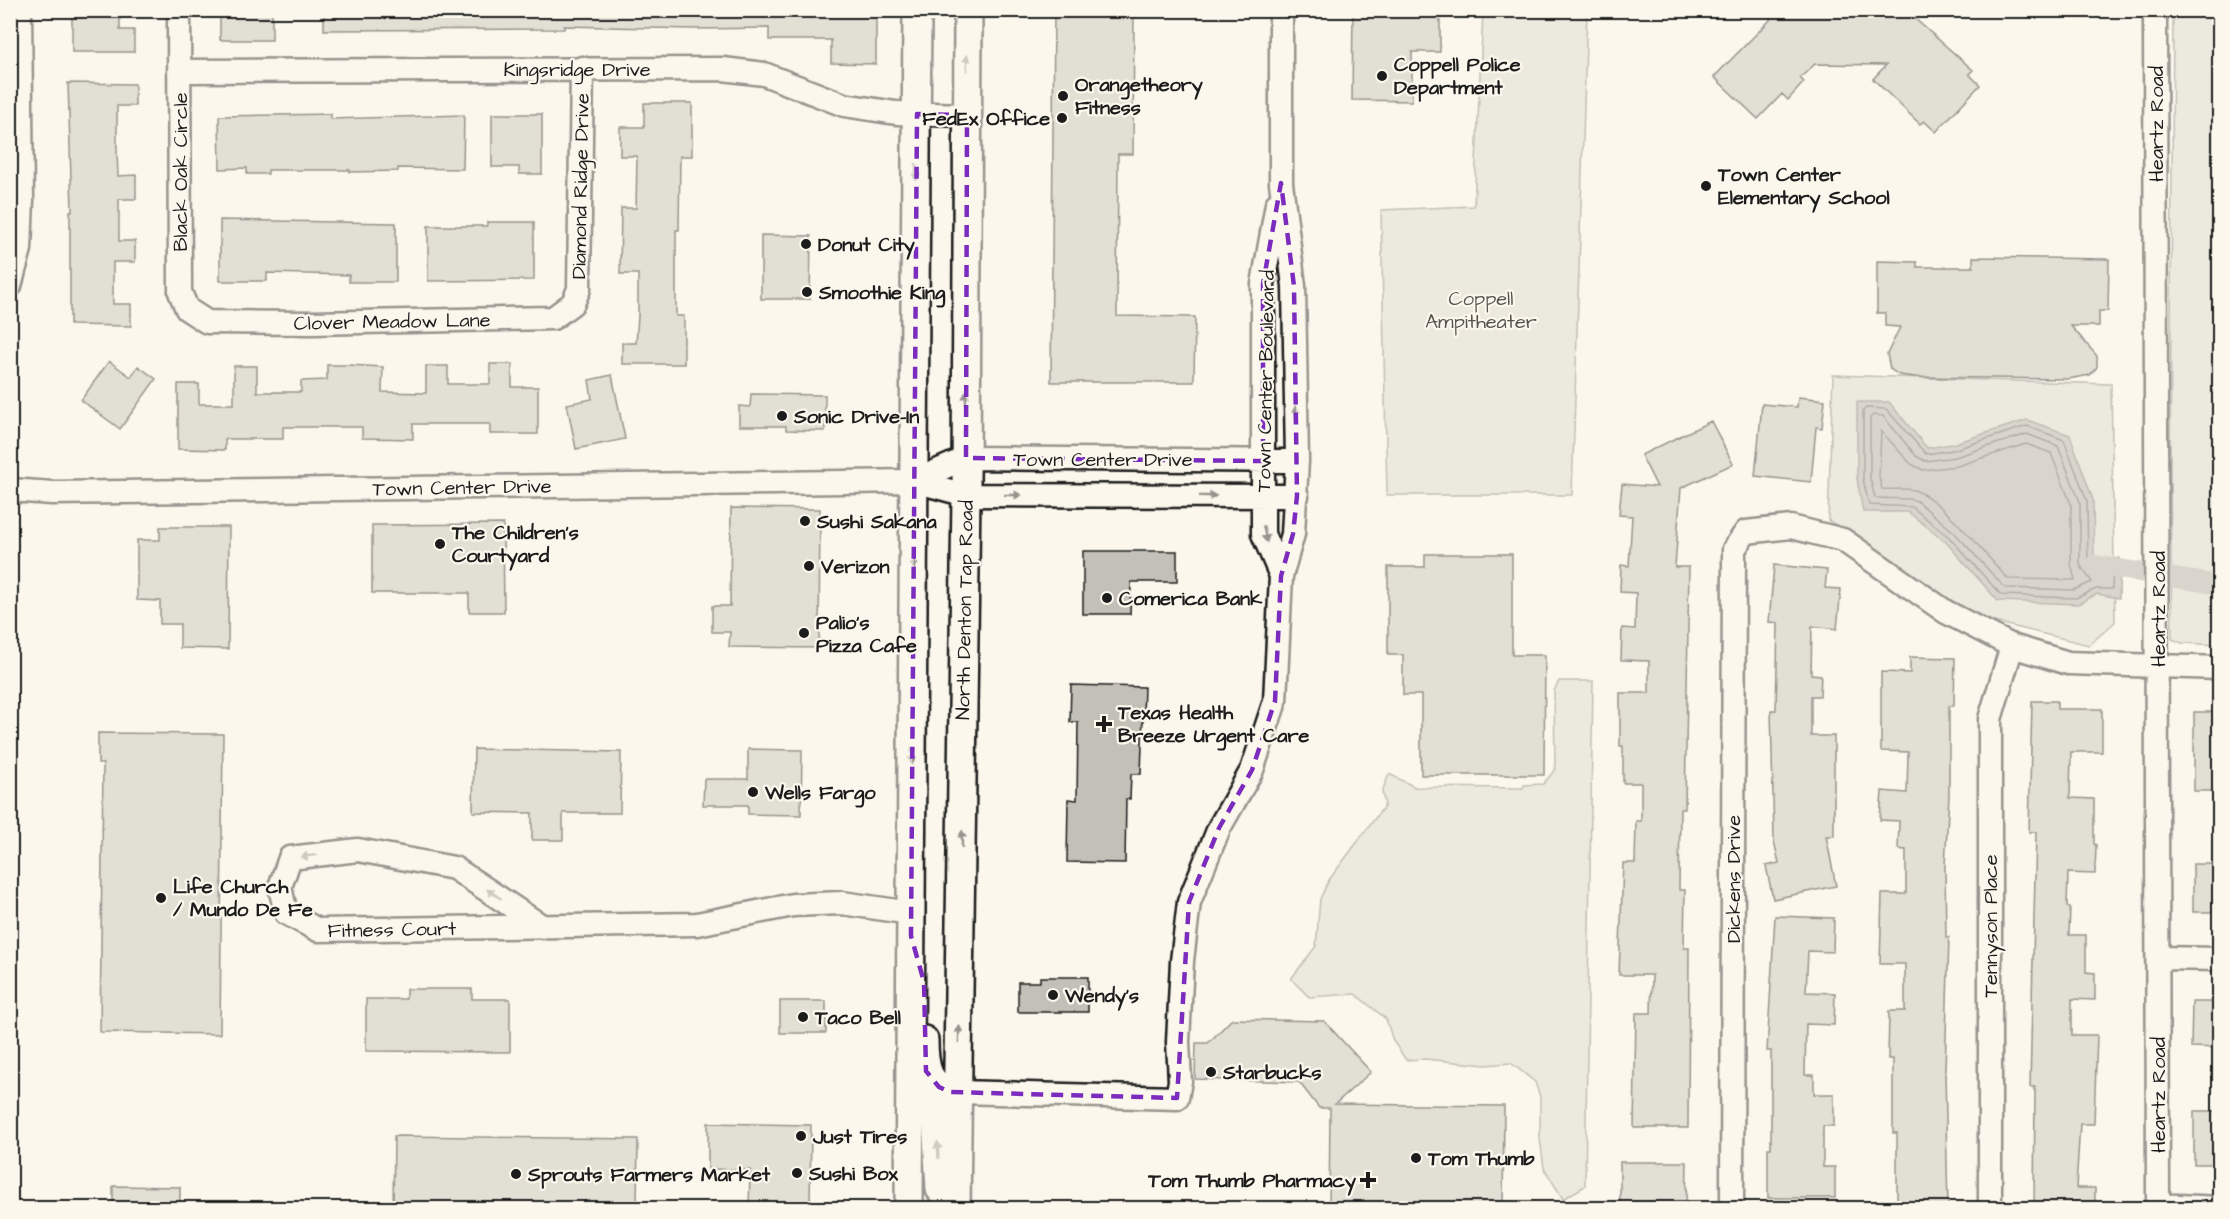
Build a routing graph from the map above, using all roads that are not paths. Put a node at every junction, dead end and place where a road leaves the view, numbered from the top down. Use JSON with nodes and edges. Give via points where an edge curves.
{"nodes":[{"id":1,"x":20,"y":10,"type":"edge"},
{"id":2,"x":179,"y":10,"type":"edge"},
{"id":3,"x":917,"y":10,"type":"edge"},
{"id":4,"x":968,"y":10,"type":"edge"},
{"id":5,"x":1281,"y":10,"type":"edge"},
{"id":6,"x":2155,"y":10,"type":"edge"},
{"id":7,"x":582,"y":68,"type":"junction"},
{"id":8,"x":179,"y":71,"type":"junction"},
{"id":9,"x":917,"y":114,"type":"junction"},
{"id":10,"x":967,"y":115,"type":"junction"},
{"id":11,"x":1281,"y":183,"type":"junction"},
{"id":12,"x":10,"y":286,"type":"edge"},
{"id":13,"x":573,"y":303,"type":"joint"},
{"id":14,"x":207,"y":322,"type":"joint"},
{"id":15,"x":966,"y":458,"type":"junction"},
{"id":16,"x":1263,"y":460,"type":"junction"},
{"id":17,"x":1297,"y":461,"type":"junction"},
{"id":18,"x":914,"y":481,"type":"junction"},
{"id":19,"x":10,"y":490,"type":"edge"},
{"id":20,"x":966,"y":495,"type":"junction"},
{"id":21,"x":1263,"y":496,"type":"junction"},
{"id":22,"x":1297,"y":496,"type":"junction"},
{"id":23,"x":1281,"y":576,"type":"junction"},
{"id":24,"x":2012,"y":646,"type":"junction"},
{"id":25,"x":2158,"y":667,"type":"junction"},
{"id":26,"x":2220,"y":668,"type":"edge"},
{"id":27,"x":911,"y":924,"type":"junction"},
{"id":28,"x":543,"y":927,"type":"junction"},
{"id":29,"x":2158,"y":958,"type":"junction"},
{"id":30,"x":2220,"y":959,"type":"edge"},
{"id":31,"x":910,"y":1090,"type":"junction"},
{"id":32,"x":957,"y":1092,"type":"junction"},
{"id":33,"x":2158,"y":1207,"type":"edge"},
{"id":34,"x":2220,"y":1208,"type":"edge"},
{"id":35,"x":909,"y":1209,"type":"edge"},
{"id":36,"x":940,"y":1209,"type":"edge"},
{"id":37,"x":956,"y":1209,"type":"edge"},
{"id":38,"x":1731,"y":1209,"type":"edge"},
{"id":39,"x":1990,"y":1209,"type":"edge"}],
"edges":[{"from":1,"to":12,"type":"street","via":[[22,200],[20,249]]},
{"from":2,"to":8,"type":"street","name":"Black Oak Circle"},
{"from":3,"to":9,"type":"main road"},
{"from":10,"to":4,"type":"main road","name":"North Denton Tap Road","one_way":true},
{"from":5,"to":11,"type":"street","name":"Town Center Boulevard"},
{"from":6,"to":25,"type":"street","name":"Heartz Road"},
{"from":7,"to":8,"type":"street","name":"Kingsridge Drive"},
{"from":7,"to":9,"type":"street","name":"Kingsridge Drive","via":[[723,69],[764,74],[844,105]]},
{"from":7,"to":13,"type":"street","name":"Diamond Ridge Drive","via":[[579,289]]},
{"from":8,"to":14,"type":"street","name":"Black Oak Circle","via":[[180,292],[187,309]]},
{"from":9,"to":10,"type":"street","name":"Kingsridge Drive"},
{"from":9,"to":18,"type":"main road","one_way":true},
{"from":15,"to":10,"type":"main road","name":"North Denton Tap Road","one_way":true},
{"from":11,"to":16,"type":"street","name":"Town Center Boulevard","via":[[1263,284]]},
{"from":17,"to":11,"type":"street","name":"Town Center Boulevard","one_way":true,"via":[[1294,286]]},
{"from":13,"to":14,"type":"street","name":"Clover Meadow Lane","via":[[553,318]]},
{"from":15,"to":16,"type":"street","name":"Town Center Drive"},
{"from":15,"to":18,"type":"street","name":"Town Center Drive"},
{"from":15,"to":20,"type":"main road","name":"North Denton Tap Road"},
{"from":16,"to":17,"type":"street","name":"Town Center Drive"},
{"from":16,"to":21,"type":"street","name":"Town Center Boulevard"},
{"from":17,"to":22,"type":"street","name":"Town Center Boulevard"},
{"from":18,"to":19,"type":"street","name":"Town Center Drive","via":[[52,493]]},
{"from":18,"to":20,"type":"street","name":"Town Center Drive"},
{"from":18,"to":27,"type":"main road","one_way":true},
{"from":20,"to":21,"type":"street","name":"Town Center Drive","one_way":true},
{"from":32,"to":20,"type":"main road","name":"North Denton Tap Road","one_way":true},
{"from":21,"to":22,"type":"street","name":"Town Center Drive"},
{"from":21,"to":23,"type":"street","name":"Town Center Boulevard","one_way":true,"via":[[1263,534]]},
{"from":22,"to":23,"type":"street","name":"Town Center Boulevard","via":[[1293,534]]},
{"from":23,"to":32,"type":"street","name":"Town Center Boulevard","via":[[1275,701],[1252,770],[1219,828],[1190,902],[1182,961],[1177,1098]]},
{"from":24,"to":25,"type":"street","via":[[2068,663]]},
{"from":24,"to":38,"type":"street","name":"Dickens Drive","via":[[1946,612],[1843,540],[1791,528],[1746,532],[1734,549]]},
{"from":24,"to":39,"type":"street","name":"Tennyson Place","via":[[1990,719]]},
{"from":25,"to":26,"type":"street"},
{"from":25,"to":29,"type":"street","name":"Heartz Road"},
{"from":27,"to":28,"type":"street","name":"Fitness Court","via":[[832,903],[793,905],[697,924]]},
{"from":27,"to":31,"type":"main road"},
{"from":27,"to":32,"type":"main road","via":[[924,982],[926,1071],[939,1088]]},
{"from":28,"to":28,"type":"street","name":"Fitness Court","one_way":true,"via":[[454,868],[357,850],[290,858],[280,887],[286,913],[318,930]]},
{"from":29,"to":30,"type":"street"},
{"from":29,"to":33,"type":"street","name":"Heartz Road"},
{"from":31,"to":35,"type":"main road"},
{"from":36,"to":31,"type":"main road","one_way":true,"via":[[936,1117],[930,1106]]},
{"from":32,"to":37,"type":"main road","name":"North Denton Tap Road"},
{"from":33,"to":34,"type":"street"}]}
